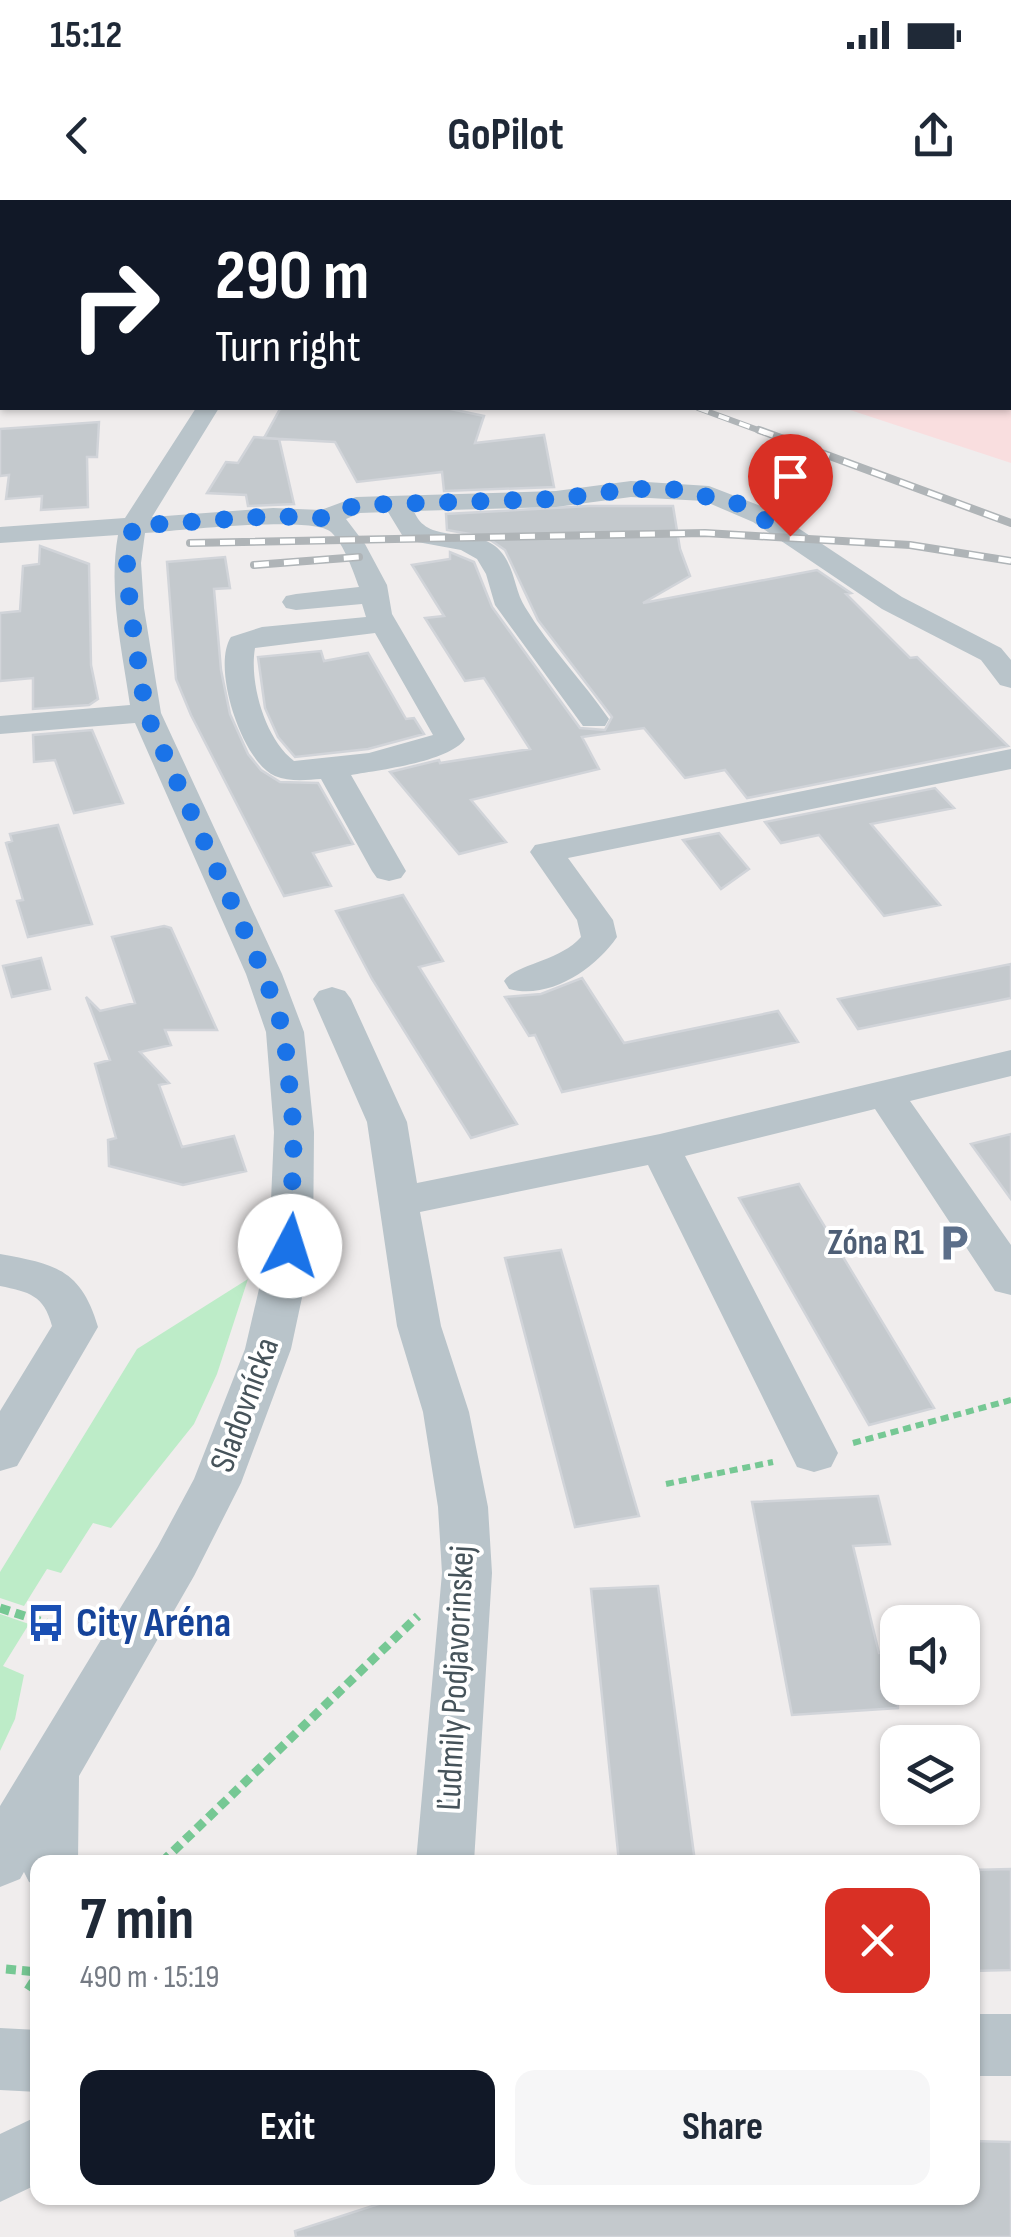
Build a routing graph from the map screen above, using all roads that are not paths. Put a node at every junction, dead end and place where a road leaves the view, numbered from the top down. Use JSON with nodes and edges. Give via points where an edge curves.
{"nodes":[{"id":1,"x":206,"y":410,"type":"edge"},
{"id":2,"x":156,"y":486,"type":"junction"},
{"id":3,"x":398,"y":503,"type":"junction"},
{"id":4,"x":324,"y":518,"type":"junction"},
{"id":5,"x":219,"y":520,"type":"junction"},
{"id":6,"x":133,"y":526,"type":"junction"},
{"id":7,"x":0,"y":535,"type":"edge"},
{"id":8,"x":368,"y":580,"type":"junction"},
{"id":9,"x":296,"y":602,"type":"dead end"},
{"id":10,"x":383,"y":624,"type":"junction"},
{"id":11,"x":1011,"y":680,"type":"edge"},
{"id":12,"x":146,"y":713,"type":"junction"},
{"id":13,"x":594,"y":719,"type":"dead end"},
{"id":14,"x":0,"y":725,"type":"edge"},
{"id":15,"x":1011,"y":759,"type":"edge"},
{"id":16,"x":332,"y":769,"type":"junction"},
{"id":17,"x":389,"y":871,"type":"dead end"},
{"id":18,"x":522,"y":981,"type":"dead end"},
{"id":19,"x":332,"y":999,"type":"dead end"},
{"id":20,"x":1011,"y":1063,"type":"edge"},
{"id":21,"x":884,"y":1094,"type":"junction"},
{"id":22,"x":660,"y":1148,"type":"junction"},
{"id":23,"x":397,"y":1202,"type":"junction"},
{"id":24,"x":0,"y":1270,"type":"edge"},
{"id":25,"x":1011,"y":1279,"type":"edge"},
{"id":26,"x":0,"y":1452,"type":"edge"},
{"id":27,"x":814,"y":1453,"type":"dead end"},
{"id":28,"x":14,"y":1854,"type":"edge"},
{"id":29,"x":445,"y":1855,"type":"edge"},
{"id":30,"x":980,"y":2045,"type":"edge"},
{"id":31,"x":1011,"y":2045,"type":"edge"},
{"id":32,"x":0,"y":2059,"type":"edge"},
{"id":33,"x":30,"y":2061,"type":"edge"},
{"id":34,"x":30,"y":2153,"type":"edge"},
{"id":35,"x":0,"y":2170,"type":"edge"}],
"edges":[{"from":1,"to":2,"type":"street","name":"Sladovnícka"},
{"from":2,"to":5,"type":"street","via":[[163,505]]},
{"from":2,"to":6,"type":"street","name":"Sladovnícka"},
{"from":3,"to":4,"type":"street","via":[[346,507]]},
{"from":3,"to":11,"type":"street","via":[[556,499],[631,489],[709,494],[762,516],[892,603],[991,654]]},
{"from":3,"to":13,"type":"street","via":[[402,518],[424,537],[488,555],[509,605]]},
{"from":4,"to":5,"type":"street"},
{"from":4,"to":8,"type":"street","via":[[340,526]]},
{"from":5,"to":6,"type":"street"},
{"from":6,"to":7,"type":"street"},
{"from":6,"to":12,"type":"street","name":"Sladovnícka","via":[[130,608]]},
{"from":8,"to":9,"type":"street"},
{"from":8,"to":10,"type":"street"},
{"from":10,"to":16,"type":"street","via":[[448,739],[432,749]]},
{"from":10,"to":16,"type":"street","via":[[262,636],[238,648],[244,705],[274,762],[298,772]]},
{"from":12,"to":14,"type":"street"},
{"from":12,"to":28,"type":"street","name":"Sladovnícka","via":[[284,1032],[295,1203],[268,1348],[217,1483]]},
{"from":15,"to":18,"type":"street","via":[[547,852],[595,920],[599,938],[589,955],[566,968]]},
{"from":16,"to":17,"type":"street"},
{"from":19,"to":23,"type":"street","name":"Ľudmily Podjavorinskej","via":[[387,1122]]},
{"from":20,"to":21,"type":"street"},
{"from":21,"to":22,"type":"street"},
{"from":21,"to":25,"type":"street"},
{"from":22,"to":23,"type":"street"},
{"from":22,"to":27,"type":"street"},
{"from":23,"to":29,"type":"street","name":"Ľudmily Podjavorinskej","via":[[463,1507],[467,1572]]},
{"from":24,"to":26,"type":"street","via":[[49,1280],[69,1300],[75,1327]]},
{"from":30,"to":31,"type":"street"},
{"from":32,"to":33,"type":"street"},
{"from":34,"to":35,"type":"street"}]}
